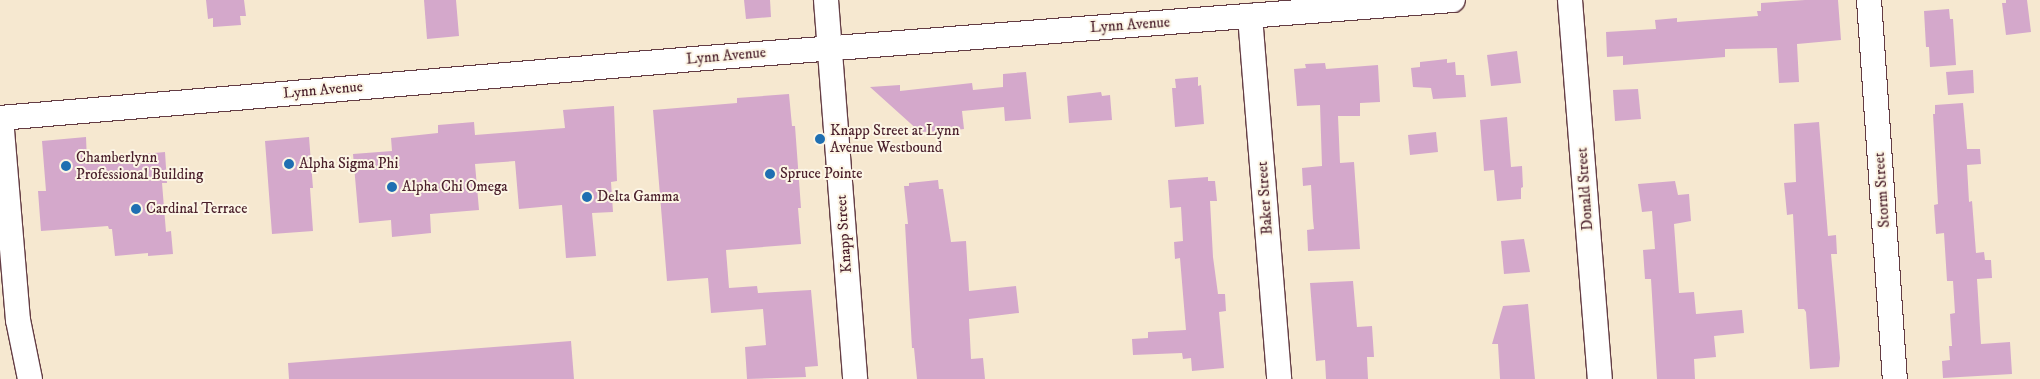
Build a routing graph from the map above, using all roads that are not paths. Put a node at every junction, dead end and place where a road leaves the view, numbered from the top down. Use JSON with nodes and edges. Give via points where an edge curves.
{"nodes":[{"id":1,"x":826,"y":0,"type":"edge"},
{"id":2,"x":1453,"y":0,"type":"edge"},
{"id":3,"x":1570,"y":0,"type":"edge"},
{"id":4,"x":1869,"y":0,"type":"edge"},
{"id":5,"x":1250,"y":16,"type":"junction"},
{"id":6,"x":830,"y":48,"type":"junction"},
{"id":7,"x":1,"y":118,"type":"edge"},
{"id":8,"x":30,"y":379,"type":"edge"},
{"id":9,"x":855,"y":379,"type":"edge"},
{"id":10,"x":1278,"y":379,"type":"edge"},
{"id":11,"x":1600,"y":379,"type":"edge"},
{"id":12,"x":1896,"y":379,"type":"edge"}],
"edges":[{"from":1,"to":6,"type":"street","name":"Knapp Street"},
{"from":2,"to":5,"type":"street","name":"Lynn Avenue"},
{"from":3,"to":11,"type":"street","name":"Donald Street"},
{"from":4,"to":12,"type":"street","name":"Storm Street"},
{"from":5,"to":6,"type":"street","name":"Lynn Avenue"},
{"from":5,"to":10,"type":"street","name":"Baker Street"},
{"from":6,"to":7,"type":"street","name":"Lynn Avenue"},
{"from":6,"to":9,"type":"street","name":"Knapp Street"},
{"from":7,"to":8,"type":"street","via":[[18,320]]}]}
